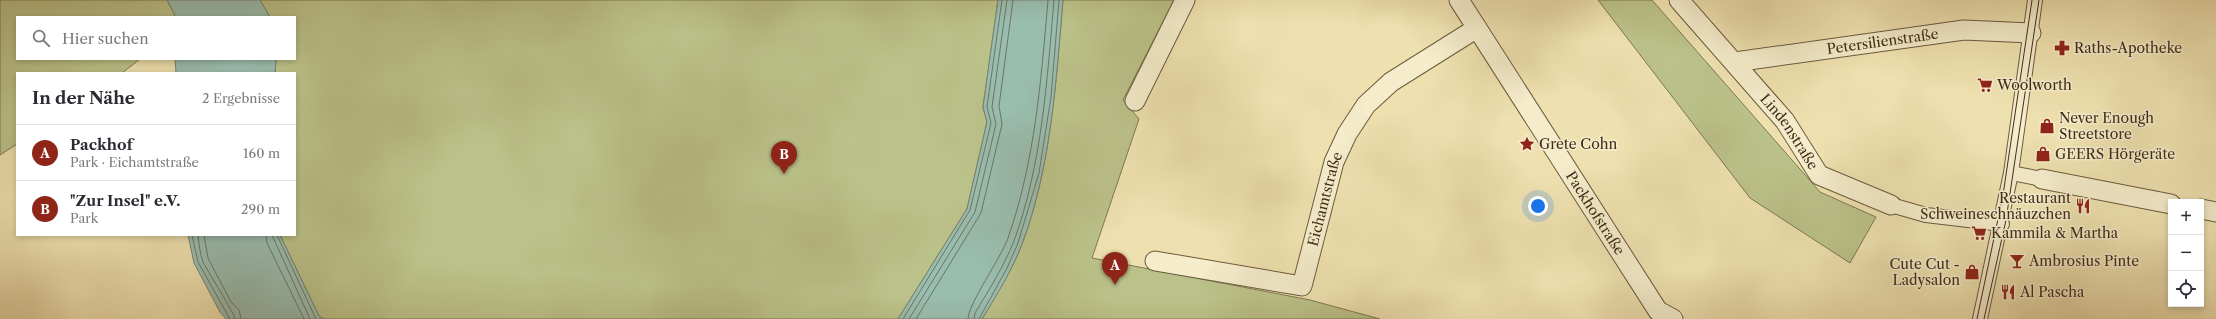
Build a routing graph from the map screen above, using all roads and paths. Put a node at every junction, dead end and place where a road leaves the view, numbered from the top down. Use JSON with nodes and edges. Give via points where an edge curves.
{"nodes":[{"id":1,"x":1185,"y":0,"type":"edge"},
{"id":2,"x":1459,"y":0,"type":"edge"},
{"id":3,"x":1679,"y":0,"type":"edge"},
{"id":4,"x":2035,"y":0,"type":"edge"},
{"id":5,"x":1476,"y":28,"type":"junction"},
{"id":6,"x":2031,"y":33,"type":"junction"},
{"id":7,"x":1735,"y":62,"type":"junction"},
{"id":8,"x":1135,"y":101,"type":"dead end"},
{"id":9,"x":2011,"y":173,"type":"junction"},
{"id":10,"x":2042,"y":179,"type":"joint"},
{"id":11,"x":2168,"y":203,"type":"edge"},
{"id":12,"x":1891,"y":205,"type":"joint"},
{"id":13,"x":2204,"y":210,"type":"edge"},
{"id":14,"x":2216,"y":212,"type":"edge"},
{"id":15,"x":2002,"y":224,"type":"junction"},
{"id":16,"x":1155,"y":261,"type":"dead end"},
{"id":17,"x":1673,"y":319,"type":"edge"},
{"id":18,"x":1980,"y":319,"type":"edge"}],
"edges":[{"from":1,"to":8,"type":"street"},
{"from":2,"to":5,"type":"street","name":"Packhofstraße"},
{"from":3,"to":7,"type":"street","name":"Lindenstraße"},
{"from":4,"to":6,"type":"street"},
{"from":5,"to":16,"type":"street","name":"Eichamtstraße","via":[[1392,82],[1366,105],[1347,134],[1334,162],[1302,286]]},
{"from":5,"to":17,"type":"street","name":"Packhofstraße","via":[[1658,311]]},
{"from":6,"to":7,"type":"street","name":"Petersilienstraße","via":[[1964,30]]},
{"from":6,"to":9,"type":"street"},
{"from":7,"to":12,"type":"street","name":"Lindenstraße","via":[[1785,122],[1819,175]]},
{"from":9,"to":10,"type":"street"},
{"from":9,"to":15,"type":"street"},
{"from":10,"to":11,"type":"street"},
{"from":12,"to":15,"type":"street","name":"Lindenstraße","via":[[1926,214]]},
{"from":13,"to":14,"type":"street"},
{"from":15,"to":18,"type":"street"}]}
